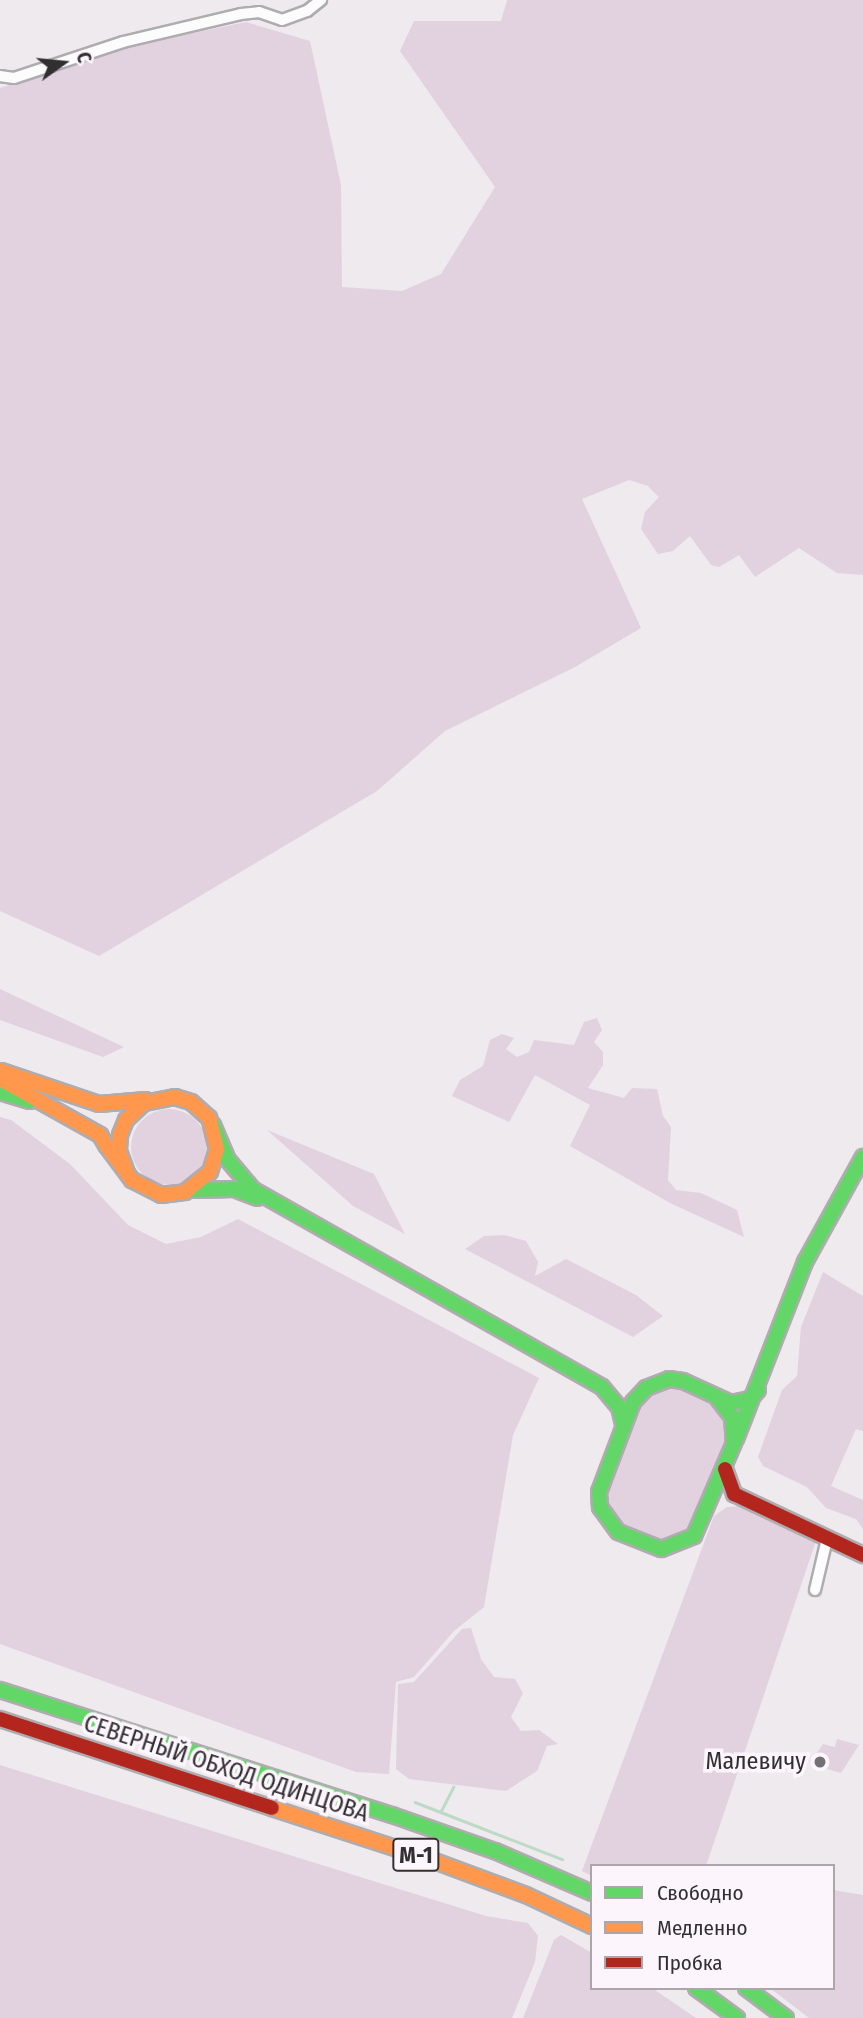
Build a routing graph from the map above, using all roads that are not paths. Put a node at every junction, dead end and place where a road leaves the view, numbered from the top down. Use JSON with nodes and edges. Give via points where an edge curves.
{"nodes":[{"id":1,"x":321,"y":0,"type":"edge"},
{"id":2,"x":0,"y":76,"type":"edge"},
{"id":3,"x":0,"y":1071,"type":"edge"},
{"id":4,"x":0,"y":1079,"type":"edge"},
{"id":5,"x":0,"y":1092,"type":"edge"},
{"id":6,"x":151,"y":1100,"type":"junction"},
{"id":7,"x":58,"y":1108,"type":"junction"},
{"id":8,"x":213,"y":1125,"type":"junction"},
{"id":9,"x":863,"y":1157,"type":"edge"},
{"id":10,"x":127,"y":1174,"type":"junction"},
{"id":11,"x":177,"y":1194,"type":"junction"},
{"id":12,"x":281,"y":1209,"type":"junction"},
{"id":13,"x":602,"y":1387,"type":"junction"},
{"id":14,"x":646,"y":1388,"type":"junction"},
{"id":15,"x":758,"y":1390,"type":"junction"},
{"id":16,"x":718,"y":1399,"type":"junction"},
{"id":17,"x":623,"y":1424,"type":"junction"},
{"id":18,"x":734,"y":1443,"type":"junction"},
{"id":19,"x":725,"y":1467,"type":"junction"},
{"id":20,"x":746,"y":1501,"type":"junction"},
{"id":21,"x":706,"y":1512,"type":"junction"},
{"id":22,"x":827,"y":1539,"type":"junction"},
{"id":23,"x":863,"y":1555,"type":"edge"},
{"id":24,"x":815,"y":1590,"type":"dead end"},
{"id":25,"x":0,"y":1690,"type":"edge"},
{"id":26,"x":0,"y":1719,"type":"edge"},
{"id":27,"x":590,"y":1892,"type":"edge"},
{"id":28,"x":590,"y":1925,"type":"edge"},
{"id":29,"x":699,"y":1990,"type":"edge"},
{"id":30,"x":749,"y":1990,"type":"edge"},
{"id":31,"x":737,"y":2018,"type":"edge"},
{"id":32,"x":786,"y":2018,"type":"edge"}],
"edges":[{"from":1,"to":2,"type":"street","via":[[282,20],[259,12],[241,14],[123,42],[13,79]]},
{"from":3,"to":6,"type":"main road","via":[[99,1104]]},
{"from":4,"to":7,"type":"main road"},
{"from":5,"to":7,"type":"main road"},
{"from":6,"to":8,"type":"main road","via":[[167,1097],[191,1102]]},
{"from":6,"to":10,"type":"main road","via":[[131,1113],[122,1127],[119,1151]]},
{"from":7,"to":10,"type":"main road","via":[[100,1135]]},
{"from":8,"to":11,"type":"main road","via":[[217,1149],[210,1172],[199,1184]]},
{"from":8,"to":12,"type":"main road","via":[[240,1178]]},
{"from":9,"to":15,"type":"main road","via":[[804,1262]]},
{"from":10,"to":11,"type":"main road","via":[[153,1193]]},
{"from":11,"to":12,"type":"main road","via":[[203,1188],[234,1189]]},
{"from":12,"to":13,"type":"main road"},
{"from":13,"to":14,"type":"main road","via":[[630,1392]]},
{"from":13,"to":17,"type":"main road","via":[[620,1407]]},
{"from":14,"to":16,"type":"main road","via":[[669,1379],[683,1381]]},
{"from":14,"to":17,"type":"main road"},
{"from":15,"to":16,"type":"main road","via":[[741,1403]]},
{"from":15,"to":18,"type":"main road"},
{"from":16,"to":18,"type":"main road","via":[[733,1417]]},
{"from":17,"to":21,"type":"main road","via":[[599,1492],[607,1521],[618,1532],[661,1549],[694,1536]]},
{"from":18,"to":19,"type":"main road"},
{"from":19,"to":20,"type":"main road","via":[[730,1488]]},
{"from":19,"to":21,"type":"main road"},
{"from":20,"to":21,"type":"main road","via":[[724,1502]]},
{"from":20,"to":22,"type":"main road"},
{"from":22,"to":23,"type":"main road"},
{"from":22,"to":24,"type":"street"},
{"from":25,"to":27,"type":"main road","name":"СЕВЕРНЫЙ ОБХОД ОДИНЦОВА","number":"М-1","via":[[403,1819]]},
{"from":26,"to":28,"type":"main road","name":"СЕВЕРНЫЙ ОБХОД ОДИНЦОВА","number":"М-1","via":[[451,1867]]},
{"from":29,"to":31,"type":"main road"},
{"from":30,"to":32,"type":"main road"}]}
